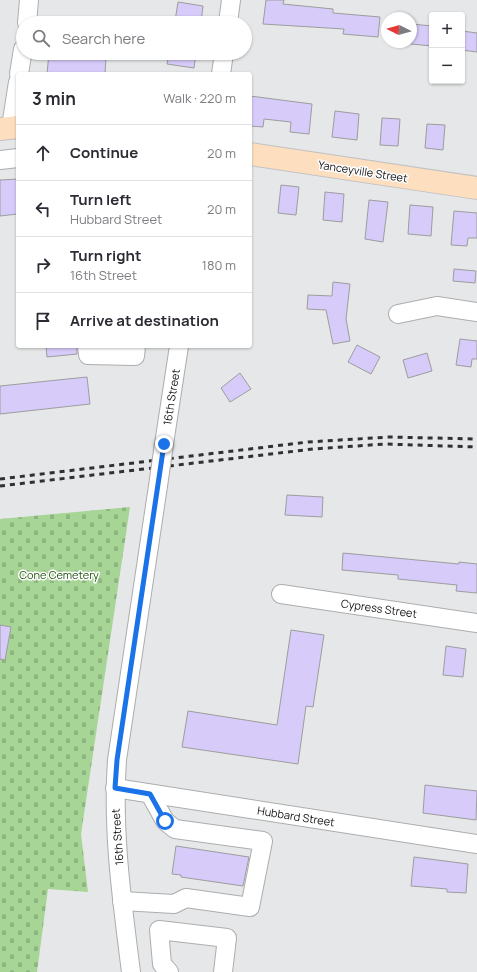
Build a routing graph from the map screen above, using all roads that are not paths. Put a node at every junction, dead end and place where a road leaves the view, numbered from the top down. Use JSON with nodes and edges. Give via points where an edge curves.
{"nodes":[{"id":1,"x":29,"y":0,"type":"edge"},
{"id":2,"x":231,"y":0,"type":"edge"},
{"id":3,"x":28,"y":16,"type":"edge"},
{"id":4,"x":229,"y":16,"type":"edge"},
{"id":5,"x":21,"y":60,"type":"edge"},
{"id":6,"x":223,"y":60,"type":"edge"},
{"id":7,"x":19,"y":72,"type":"edge"},
{"id":8,"x":221,"y":72,"type":"edge"},
{"id":9,"x":16,"y":94,"type":"edge"},
{"id":10,"x":10,"y":128,"type":"edge"},
{"id":11,"x":252,"y":154,"type":"edge"},
{"id":12,"x":16,"y":158,"type":"edge"},
{"id":13,"x":0,"y":160,"type":"edge"},
{"id":14,"x":477,"y":188,"type":"edge"},
{"id":15,"x":477,"y":312,"type":"edge"},
{"id":16,"x":398,"y":314,"type":"dead end"},
{"id":17,"x":86,"y":348,"type":"edge"},
{"id":18,"x":136,"y":348,"type":"edge"},
{"id":19,"x":179,"y":348,"type":"edge"},
{"id":20,"x":282,"y":594,"type":"dead end"},
{"id":21,"x":477,"y":623,"type":"edge"},
{"id":22,"x":115,"y":788,"type":"junction"},
{"id":23,"x":150,"y":794,"type":"junction"},
{"id":24,"x":268,"y":812,"type":"junction"},
{"id":25,"x":263,"y":841,"type":"junction"},
{"id":26,"x":477,"y":844,"type":"edge"},
{"id":27,"x":122,"y":901,"type":"junction"},
{"id":28,"x":131,"y":972,"type":"edge"},
{"id":29,"x":169,"y":972,"type":"edge"},
{"id":30,"x":223,"y":972,"type":"edge"}],
"edges":[{"from":1,"to":3,"type":"street"},
{"from":2,"to":4,"type":"street"},
{"from":5,"to":7,"type":"street"},
{"from":6,"to":8,"type":"street"},
{"from":9,"to":10,"type":"street"},
{"from":11,"to":14,"type":"main road","name":"Yanceyville Street"},
{"from":12,"to":13,"type":"street"},
{"from":15,"to":16,"type":"street","via":[[437,306]]},
{"from":17,"to":18,"type":"street","via":[[88,355],[135,356]]},
{"from":19,"to":22,"type":"street","name":"16th Street","bridge":true,"via":[[119,745]]},
{"from":20,"to":21,"type":"street","name":"Cypress Street"},
{"from":22,"to":23,"type":"street","name":"Hubbard Street"},
{"from":22,"to":27,"type":"street","name":"16th Street","via":[[114,819]]},
{"from":23,"to":24,"type":"street","name":"Hubbard Street"},
{"from":23,"to":25,"type":"street","via":[[165,821],[175,829]]},
{"from":24,"to":25,"type":"street"},
{"from":24,"to":26,"type":"street","name":"Hubbard Street"},
{"from":25,"to":27,"type":"street","via":[[250,907],[186,898],[174,904]]},
{"from":27,"to":28,"type":"street","name":"16th Street"},
{"from":29,"to":30,"type":"street","via":[[162,964],[160,930],[226,938]]}]}
